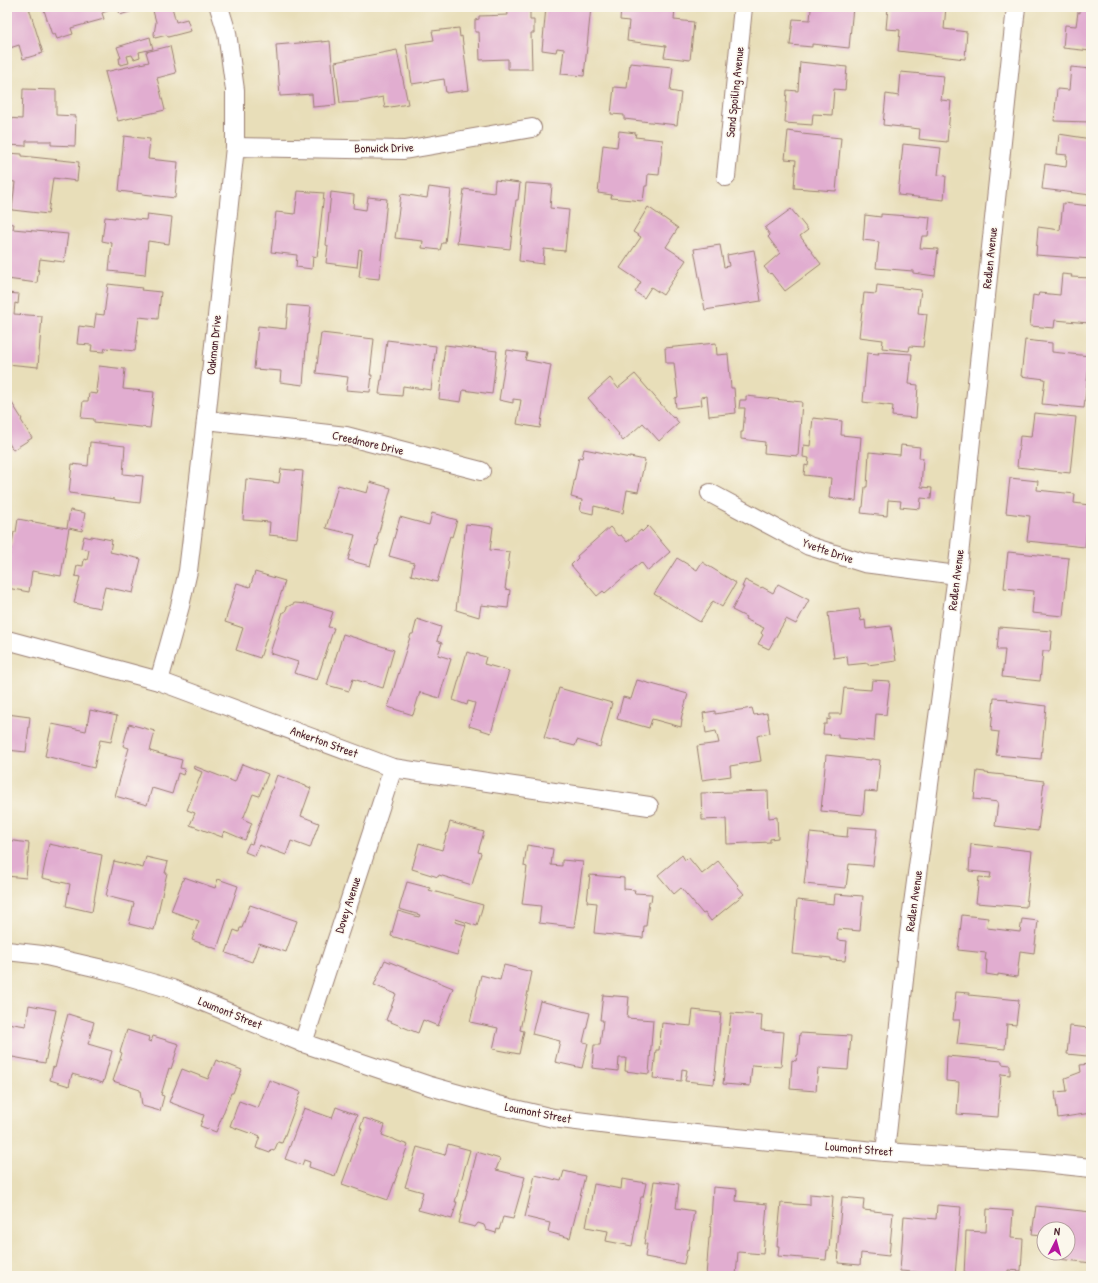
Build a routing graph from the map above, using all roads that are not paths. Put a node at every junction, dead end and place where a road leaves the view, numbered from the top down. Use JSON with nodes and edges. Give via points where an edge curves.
{"nodes":[{"id":1,"x":219,"y":7,"type":"edge"},
{"id":2,"x":743,"y":7,"type":"edge"},
{"id":3,"x":1016,"y":7,"type":"edge"},
{"id":4,"x":532,"y":128,"type":"dead end"},
{"id":5,"x":235,"y":147,"type":"junction"},
{"id":6,"x":726,"y":177,"type":"dead end"},
{"id":7,"x":206,"y":420,"type":"junction"},
{"id":8,"x":481,"y":471,"type":"dead end"},
{"id":9,"x":710,"y":493,"type":"dead end"},
{"id":10,"x":957,"y":575,"type":"junction"},
{"id":11,"x":7,"y":640,"type":"edge"},
{"id":12,"x":159,"y":681,"type":"junction"},
{"id":13,"x":393,"y":768,"type":"junction"},
{"id":14,"x":649,"y":806,"type":"dead end"},
{"id":15,"x":7,"y":951,"type":"edge"},
{"id":16,"x":303,"y":1042,"type":"junction"},
{"id":17,"x":885,"y":1152,"type":"junction"},
{"id":18,"x":1091,"y":1168,"type":"edge"}],
"edges":[{"from":1,"to":5,"type":"street","name":"Oakman Drive","via":[[227,33],[235,90]]},
{"from":2,"to":6,"type":"street","name":"Sand Spoiling Avenue"},
{"from":3,"to":10,"type":"street","name":"Redlen Avenue"},
{"from":4,"to":5,"type":"street","name":"Bonwick Drive","via":[[404,150]]},
{"from":5,"to":7,"type":"street","name":"Oakman Drive"},
{"from":7,"to":8,"type":"street","name":"Creedmore Drive","via":[[346,436]]},
{"from":7,"to":12,"type":"street","name":"Oakman Drive","via":[[188,571]]},
{"from":9,"to":10,"type":"street","name":"Yvette Drive","via":[[809,546],[864,563]]},
{"from":10,"to":17,"type":"street","name":"Redlen Avenue","via":[[909,934]]},
{"from":11,"to":12,"type":"street","name":"Ankerton Street"},
{"from":12,"to":13,"type":"street","name":"Ankerton Street"},
{"from":13,"to":14,"type":"street","name":"Ankerton Street"},
{"from":13,"to":16,"type":"street","name":"Dovey Avenue"},
{"from":15,"to":16,"type":"street","name":"Loumont Street","via":[[93,967],[172,989]]},
{"from":16,"to":17,"type":"street","name":"Loumont Street","via":[[430,1086],[553,1118]]},
{"from":17,"to":18,"type":"street","name":"Loumont Street"}]}
